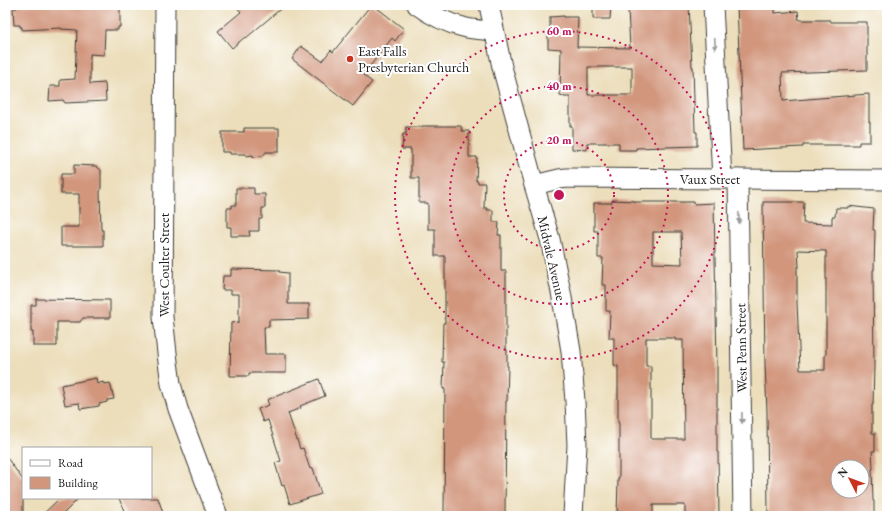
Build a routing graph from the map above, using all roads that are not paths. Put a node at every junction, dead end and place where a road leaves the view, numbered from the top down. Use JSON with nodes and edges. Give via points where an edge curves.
{"nodes":[{"id":1,"x":165,"y":5,"type":"edge"},
{"id":2,"x":417,"y":5,"type":"edge"},
{"id":3,"x":489,"y":5,"type":"edge"},
{"id":4,"x":713,"y":5,"type":"edge"},
{"id":5,"x":494,"y":31,"type":"junction"},
{"id":6,"x":730,"y":179,"type":"junction"},
{"id":7,"x":887,"y":180,"type":"edge"},
{"id":8,"x":534,"y":185,"type":"junction"},
{"id":9,"x":218,"y":516,"type":"edge"},
{"id":10,"x":573,"y":516,"type":"edge"},
{"id":11,"x":743,"y":516,"type":"edge"}],
"edges":[{"from":1,"to":9,"type":"street","name":"West Coulter Street","via":[[165,340],[171,384],[178,409]]},
{"from":2,"to":5,"type":"street","via":[[434,16],[459,26]]},
{"from":3,"to":5,"type":"street","name":"Midvale Avenue"},
{"from":4,"to":6,"type":"street","name":"West Penn Street","one_way":true},
{"from":5,"to":8,"type":"street","name":"Midvale Avenue"},
{"from":6,"to":7,"type":"street","name":"Vaux Street"},
{"from":6,"to":8,"type":"street","name":"Vaux Street","via":[[567,178]]},
{"from":6,"to":11,"type":"street","name":"West Penn Street","one_way":true},
{"from":8,"to":10,"type":"street","name":"Midvale Avenue","via":[[550,239],[571,351],[577,445]]}]}
